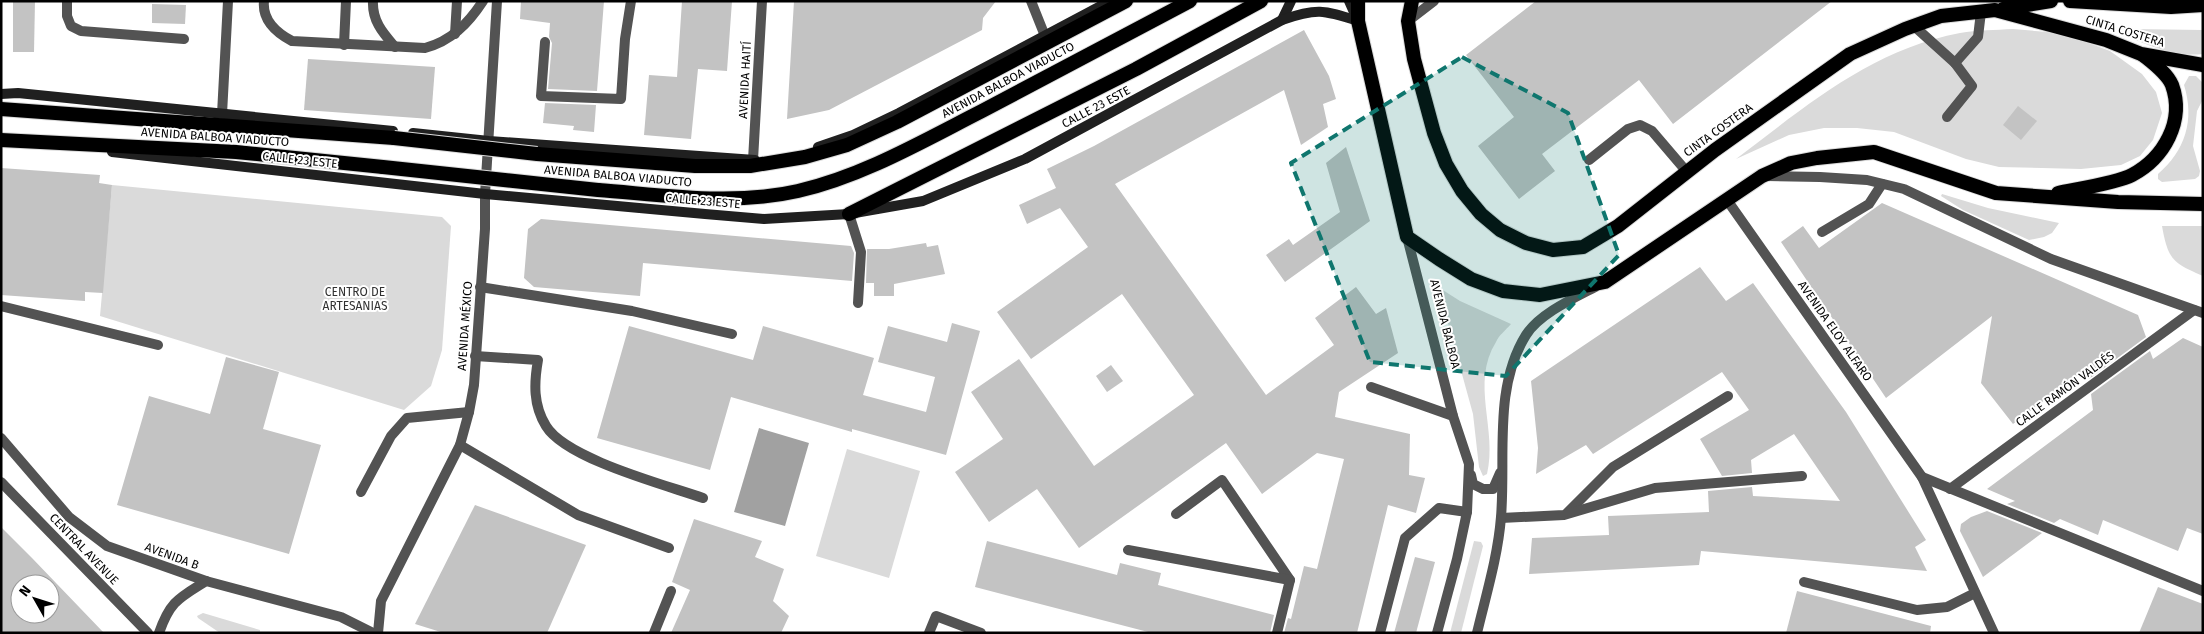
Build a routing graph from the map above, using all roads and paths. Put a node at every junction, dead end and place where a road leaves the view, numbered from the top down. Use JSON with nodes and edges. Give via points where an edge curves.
{"nodes":[{"id":1,"x":67,"y":1,"type":"edge"},
{"id":2,"x":228,"y":1,"type":"edge"},
{"id":3,"x":264,"y":1,"type":"edge"},
{"id":4,"x":346,"y":1,"type":"edge"},
{"id":5,"x":374,"y":1,"type":"edge"},
{"id":6,"x":457,"y":1,"type":"edge"},
{"id":7,"x":483,"y":1,"type":"edge"},
{"id":8,"x":497,"y":1,"type":"edge"},
{"id":9,"x":631,"y":1,"type":"edge"},
{"id":10,"x":762,"y":1,"type":"edge"},
{"id":11,"x":1031,"y":1,"type":"edge"},
{"id":12,"x":1110,"y":1,"type":"edge"},
{"id":13,"x":1126,"y":1,"type":"edge"},
{"id":14,"x":1190,"y":1,"type":"edge"},
{"id":15,"x":1261,"y":1,"type":"edge"},
{"id":16,"x":1291,"y":1,"type":"edge"},
{"id":17,"x":1349,"y":1,"type":"edge"},
{"id":18,"x":1358,"y":1,"type":"edge"},
{"id":19,"x":1412,"y":1,"type":"edge"},
{"id":20,"x":1434,"y":1,"type":"edge"},
{"id":21,"x":2051,"y":1,"type":"edge"},
{"id":22,"x":2070,"y":1,"type":"edge"},
{"id":23,"x":2203,"y":5,"type":"edge"},
{"id":24,"x":1988,"y":11,"type":"junction"},
{"id":25,"x":1282,"y":20,"type":"junction"},
{"id":26,"x":1358,"y":21,"type":"junction"},
{"id":27,"x":1408,"y":21,"type":"junction"},
{"id":28,"x":1914,"y":26,"type":"junction"},
{"id":29,"x":455,"y":34,"type":"junction"},
{"id":30,"x":1045,"y":36,"type":"junction"},
{"id":31,"x":184,"y":39,"type":"dead end"},
{"id":32,"x":545,"y":42,"type":"dead end"},
{"id":33,"x":344,"y":45,"type":"junction"},
{"id":34,"x":396,"y":47,"type":"junction"},
{"id":35,"x":2141,"y":54,"type":"junction"},
{"id":36,"x":1955,"y":63,"type":"junction"},
{"id":37,"x":2203,"y":65,"type":"edge"},
{"id":38,"x":1,"y":94,"type":"edge"},
{"id":39,"x":1,"y":109,"type":"edge"},
{"id":40,"x":222,"y":114,"type":"junction"},
{"id":41,"x":1947,"y":117,"type":"dead end"},
{"id":42,"x":1,"y":140,"type":"edge"},
{"id":43,"x":489,"y":141,"type":"junction"},
{"id":44,"x":1,"y":146,"type":"edge"},
{"id":45,"x":753,"y":160,"type":"junction"},
{"id":46,"x":1589,"y":160,"type":"dead end"},
{"id":47,"x":1687,"y":172,"type":"junction"},
{"id":48,"x":1762,"y":176,"type":"junction"},
{"id":49,"x":1882,"y":184,"type":"junction"},
{"id":50,"x":485,"y":194,"type":"junction"},
{"id":51,"x":2043,"y":197,"type":"junction"},
{"id":52,"x":1727,"y":200,"type":"junction"},
{"id":53,"x":2203,"y":204,"type":"edge"},
{"id":54,"x":849,"y":214,"type":"junction"},
{"id":55,"x":1822,"y":232,"type":"dead end"},
{"id":56,"x":1408,"y":237,"type":"junction"},
{"id":57,"x":1605,"y":282,"type":"junction"},
{"id":58,"x":480,"y":287,"type":"junction"},
{"id":59,"x":858,"y":303,"type":"dead end"},
{"id":60,"x":1,"y":306,"type":"edge"},
{"id":61,"x":2198,"y":312,"type":"edge"},
{"id":62,"x":732,"y":334,"type":"dead end"},
{"id":63,"x":158,"y":345,"type":"dead end"},
{"id":64,"x":475,"y":356,"type":"junction"},
{"id":65,"x":1371,"y":387,"type":"dead end"},
{"id":66,"x":1728,"y":396,"type":"dead end"},
{"id":67,"x":469,"y":412,"type":"junction"},
{"id":68,"x":1453,"y":416,"type":"junction"},
{"id":69,"x":1,"y":438,"type":"edge"},
{"id":70,"x":460,"y":445,"type":"junction"},
{"id":71,"x":1503,"y":461,"type":"junction"},
{"id":72,"x":1469,"y":464,"type":"junction"},
{"id":73,"x":1802,"y":476,"type":"dead end"},
{"id":74,"x":1922,"y":477,"type":"junction"},
{"id":75,"x":1,"y":482,"type":"edge"},
{"id":76,"x":1950,"y":489,"type":"junction"},
{"id":77,"x":361,"y":492,"type":"dead end"},
{"id":78,"x":703,"y":498,"type":"dead end"},
{"id":79,"x":1467,"y":512,"type":"junction"},
{"id":80,"x":1176,"y":514,"type":"dead end"},
{"id":81,"x":1564,"y":515,"type":"junction"},
{"id":82,"x":1501,"y":518,"type":"junction"},
{"id":83,"x":669,"y":548,"type":"dead end"},
{"id":84,"x":1128,"y":550,"type":"dead end"},
{"id":85,"x":1290,"y":580,"type":"junction"},
{"id":86,"x":206,"y":581,"type":"junction"},
{"id":87,"x":1804,"y":582,"type":"dead end"},
{"id":88,"x":671,"y":591,"type":"dead end"},
{"id":89,"x":2203,"y":591,"type":"edge"},
{"id":90,"x":1975,"y":593,"type":"junction"},
{"id":91,"x":148,"y":633,"type":"edge"},
{"id":92,"x":159,"y":633,"type":"edge"},
{"id":93,"x":374,"y":633,"type":"edge"},
{"id":94,"x":378,"y":633,"type":"edge"},
{"id":95,"x":654,"y":633,"type":"edge"},
{"id":96,"x":929,"y":633,"type":"edge"},
{"id":97,"x":981,"y":633,"type":"edge"},
{"id":98,"x":1277,"y":633,"type":"edge"},
{"id":99,"x":1380,"y":633,"type":"edge"},
{"id":100,"x":1437,"y":633,"type":"edge"},
{"id":101,"x":1477,"y":633,"type":"edge"},
{"id":102,"x":1994,"y":633,"type":"edge"}],
"edges":[{"from":1,"to":31,"type":"street","via":[[71,26],[81,32]]},
{"from":2,"to":40,"type":"street"},
{"from":3,"to":33,"type":"street","via":[[268,22],[279,35],[292,41]]},
{"from":4,"to":33,"type":"street"},
{"from":5,"to":34,"type":"street","via":[[376,21]]},
{"from":6,"to":29,"type":"street"},
{"from":7,"to":29,"type":"street"},
{"from":8,"to":43,"type":"street","name":"AVENIDA MÉXICO"},
{"from":9,"to":32,"type":"street","via":[[621,99],[541,96]]},
{"from":10,"to":45,"type":"street","name":"AVENIDA HAITÍ"},
{"from":11,"to":30,"type":"street"},
{"from":12,"to":30,"type":"main road"},
{"from":13,"to":39,"type":"highway","name":"AVENIDA BALBOA VIADUCTO","bridge":true,"via":[[847,145],[750,166],[695,166],[537,154],[384,138]]},
{"from":14,"to":42,"type":"highway","name":"AVENIDA BALBOA VIADUCTO","bridge":true,"via":[[893,156],[853,174],[798,191],[755,197],[703,198],[598,190],[236,152]]},
{"from":15,"to":54,"type":"highway","via":[[1136,69]]},
{"from":16,"to":25,"type":"main road"},
{"from":17,"to":26,"type":"main road","name":"AVENIDA BALBOA"},
{"from":18,"to":26,"type":"highway","name":"AVENIDA BALBOA"},
{"from":19,"to":27,"type":"highway","name":"CINTA COSTERA"},
{"from":20,"to":27,"type":"street"},
{"from":21,"to":24,"type":"highway"},
{"from":22,"to":23,"type":"highway","via":[[2171,7]]},
{"from":24,"to":28,"type":"highway","name":"CINTA COSTERA","via":[[1940,16]]},
{"from":24,"to":35,"type":"highway","name":"CINTA COSTERA","via":[[2106,40]]},
{"from":24,"to":36,"type":"street","via":[[1978,37]]},
{"from":25,"to":26,"type":"main road","name":"CALLE 23 ESTE","via":[[1321,10]]},
{"from":25,"to":54,"type":"main road","name":"CALLE 23 ESTE","via":[[1025,160],[923,201]]},
{"from":26,"to":56,"type":"highway","name":"AVENIDA BALBOA"},
{"from":27,"to":47,"type":"highway","name":"CINTA COSTERA","via":[[1414,59],[1446,164],[1462,191],[1500,230],[1526,243],[1553,250],[1583,246],[1618,226]]},
{"from":28,"to":36,"type":"street"},
{"from":28,"to":47,"type":"highway","name":"CINTA COSTERA","via":[[1850,54]]},
{"from":29,"to":34,"type":"street","via":[[440,44],[425,48]]},
{"from":30,"to":45,"type":"main road","via":[[853,135],[809,150]]},
{"from":33,"to":34,"type":"street"},
{"from":35,"to":37,"type":"highway","name":"CINTA COSTERA"},
{"from":35,"to":51,"type":"highway","via":[[2157,66],[2172,84],[2176,109],[2172,132],[2156,159],[2131,176]]},
{"from":36,"to":41,"type":"street","via":[[1972,86]]},
{"from":38,"to":40,"type":"main road","via":[[18,93]]},
{"from":40,"to":43,"type":"main road"},
{"from":43,"to":45,"type":"main road"},
{"from":43,"to":50,"type":"street","name":"AVENIDA MÉXICO"},
{"from":44,"to":50,"type":"main road","name":"CALLE 23 ESTE","via":[[55,145]]},
{"from":46,"to":47,"type":"street","via":[[1628,129],[1640,125],[1652,131]]},
{"from":48,"to":49,"type":"street","via":[[1820,176]]},
{"from":48,"to":51,"type":"highway","via":[[1791,163],[1874,152],[1996,192]]},
{"from":48,"to":52,"type":"highway"},
{"from":49,"to":55,"type":"street","via":[[1869,204]]},
{"from":49,"to":61,"type":"street","via":[[1904,189],[2051,259]]},
{"from":50,"to":54,"type":"main road","name":"CALLE 23 ESTE","via":[[764,219]]},
{"from":50,"to":58,"type":"street","name":"AVENIDA MÉXICO"},
{"from":51,"to":53,"type":"highway"},
{"from":52,"to":57,"type":"highway"},
{"from":52,"to":74,"type":"street","name":"AVENIDA ELOY ALFARO"},
{"from":54,"to":59,"type":"street","via":[[861,252]]},
{"from":56,"to":57,"type":"highway","via":[[1472,279],[1503,290],[1540,295]]},
{"from":56,"to":68,"type":"street","name":"AVENIDA BALBOA"},
{"from":57,"to":71,"type":"street","via":[[1554,309],[1527,333],[1511,364]]},
{"from":58,"to":62,"type":"street","via":[[632,311]]},
{"from":58,"to":64,"type":"street","name":"AVENIDA MÉXICO"},
{"from":60,"to":63,"type":"street"},
{"from":61,"to":76,"type":"street","name":"CALLE RAMÓN VALDÉS"},
{"from":64,"to":67,"type":"street","name":"AVENIDA MÉXICO"},
{"from":64,"to":78,"type":"street","via":[[538,360],[534,382],[536,404],[546,427],[565,444],[597,461]]},
{"from":65,"to":68,"type":"street"},
{"from":66,"to":81,"type":"street","via":[[1613,467]]},
{"from":67,"to":70,"type":"street","name":"AVENIDA MÉXICO"},
{"from":67,"to":77,"type":"street","via":[[407,418],[391,436]]},
{"from":68,"to":72,"type":"street","name":"AVENIDA BALBOA"},
{"from":69,"to":86,"type":"street","name":"AVENIDA B","via":[[70,517],[107,546]]},
{"from":70,"to":83,"type":"street","via":[[578,515]]},
{"from":70,"to":94,"type":"street","name":"AVENIDA MÉXICO","via":[[381,601]]},
{"from":71,"to":72,"type":"street","via":[[1493,489],[1473,484]]},
{"from":71,"to":82,"type":"street"},
{"from":72,"to":79,"type":"street","name":"AVENIDA BALBOA"},
{"from":73,"to":81,"type":"street","via":[[1654,488]]},
{"from":74,"to":76,"type":"street"},
{"from":74,"to":90,"type":"street","name":"AVENIDA ELOY ALFARO"},
{"from":75,"to":91,"type":"street","name":"CENTRAL AVENUE"},
{"from":76,"to":89,"type":"street"},
{"from":79,"to":99,"type":"street","via":[[1439,508],[1405,538]]},
{"from":79,"to":100,"type":"street","name":"AVENIDA BALBOA"},
{"from":80,"to":85,"type":"street","via":[[1222,480]]},
{"from":81,"to":82,"type":"street"},
{"from":82,"to":101,"type":"street"},
{"from":84,"to":85,"type":"street"},
{"from":85,"to":98,"type":"street"},
{"from":86,"to":92,"type":"street","via":[[178,598],[166,612]]},
{"from":86,"to":93,"type":"street","name":"AVENIDA B","via":[[341,617]]},
{"from":87,"to":90,"type":"street","via":[[1917,610],[1947,607]]},
{"from":88,"to":95,"type":"street"},
{"from":90,"to":102,"type":"street","name":"AVENIDA ELOY ALFARO"},
{"from":96,"to":97,"type":"street","via":[[936,616]]}]}
